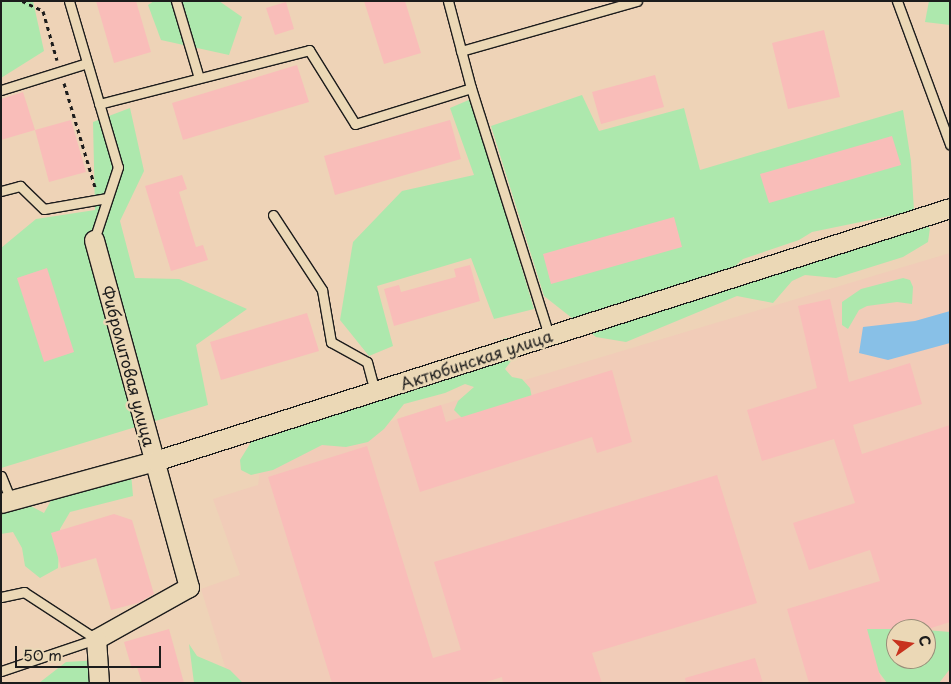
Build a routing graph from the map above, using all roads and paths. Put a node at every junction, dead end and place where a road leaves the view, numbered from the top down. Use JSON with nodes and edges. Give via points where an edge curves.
{"nodes":[{"id":1,"x":22,"y":1,"type":"edge"},
{"id":2,"x":69,"y":1,"type":"edge"},
{"id":3,"x":176,"y":1,"type":"edge"},
{"id":4,"x":448,"y":1,"type":"edge"},
{"id":5,"x":637,"y":1,"type":"edge"},
{"id":6,"x":897,"y":1,"type":"edge"},
{"id":7,"x":461,"y":51,"type":"junction"},
{"id":8,"x":87,"y":62,"type":"junction"},
{"id":9,"x":60,"y":71,"type":"junction"},
{"id":10,"x":199,"y":78,"type":"junction"},
{"id":11,"x":471,"y":88,"type":"junction"},
{"id":12,"x":1,"y":90,"type":"edge"},
{"id":13,"x":99,"y":104,"type":"junction"},
{"id":14,"x":950,"y":144,"type":"edge"},
{"id":15,"x":1,"y":191,"type":"edge"},
{"id":16,"x":103,"y":199,"type":"junction"},
{"id":17,"x":950,"y":208,"type":"edge"},
{"id":18,"x":273,"y":215,"type":"dead end"},
{"id":19,"x":94,"y":240,"type":"joint"},
{"id":20,"x":549,"y":335,"type":"junction"},
{"id":21,"x":375,"y":391,"type":"junction"},
{"id":22,"x":155,"y":461,"type":"junction"},
{"id":23,"x":1,"y":476,"type":"edge"},
{"id":24,"x":6,"y":502,"type":"edge"},
{"id":25,"x":1,"y":597,"type":"edge"},
{"id":26,"x":96,"y":639,"type":"junction"},
{"id":27,"x":1,"y":671,"type":"edge"},
{"id":28,"x":99,"y":683,"type":"edge"}],
"edges":[{"from":1,"to":9,"type":"path","via":[[43,11]]},
{"from":2,"to":8,"type":"lane","name":"Фибролитовая улица"},
{"from":3,"to":10,"type":"lane"},
{"from":4,"to":7,"type":"lane"},
{"from":5,"to":7,"type":"lane"},
{"from":6,"to":14,"type":"lane"},
{"from":7,"to":11,"type":"lane"},
{"from":8,"to":9,"type":"lane"},
{"from":8,"to":13,"type":"lane","name":"Фибролитовая улица"},
{"from":9,"to":12,"type":"lane"},
{"from":9,"to":16,"type":"path"},
{"from":10,"to":11,"type":"lane","via":[[309,50],[355,124]]},
{"from":10,"to":13,"type":"lane"},
{"from":11,"to":20,"type":"lane"},
{"from":13,"to":16,"type":"lane","name":"Фибролитовая улица","via":[[118,167]]},
{"from":15,"to":16,"type":"lane","via":[[20,186],[44,209]]},
{"from":16,"to":19,"type":"lane","name":"Фибролитовая улица"},
{"from":17,"to":20,"type":"street","name":"Актюбинская улица"},
{"from":18,"to":21,"type":"lane","via":[[322,290],[331,342],[367,362]]},
{"from":19,"to":22,"type":"street","name":"Фибролитовая улица"},
{"from":20,"to":21,"type":"street","name":"Актюбинская улица"},
{"from":21,"to":22,"type":"street","name":"Актюбинская улица"},
{"from":22,"to":24,"type":"street","name":"Актюбинская улица"},
{"from":22,"to":26,"type":"street","name":"Фибролитовая улица","via":[[189,587]]},
{"from":23,"to":24,"type":"lane"},
{"from":25,"to":26,"type":"lane","via":[[24,592]]},
{"from":26,"to":27,"type":"lane"},
{"from":26,"to":28,"type":"street"}]}
